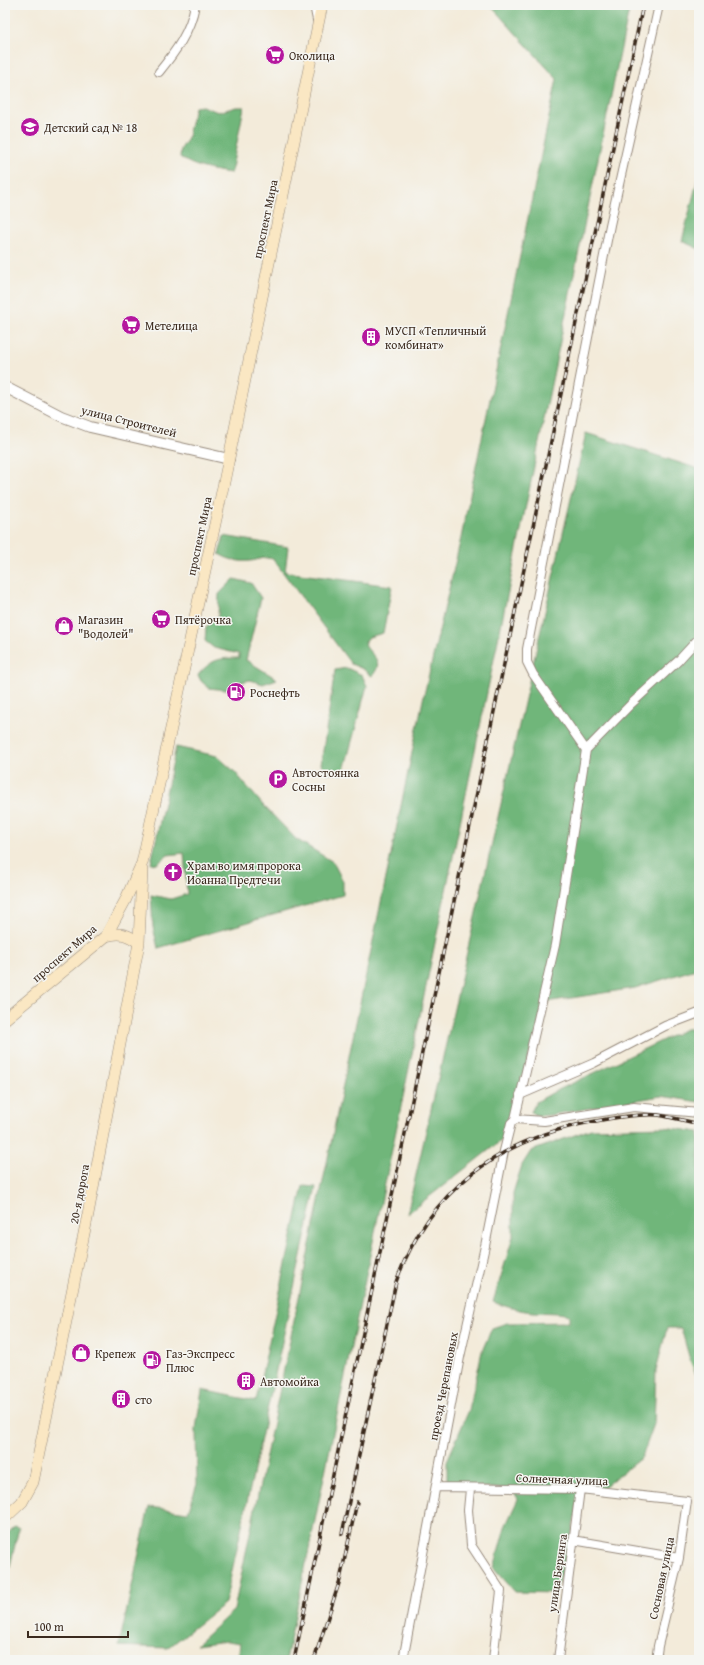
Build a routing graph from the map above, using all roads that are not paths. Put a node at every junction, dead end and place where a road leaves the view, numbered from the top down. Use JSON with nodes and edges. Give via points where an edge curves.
{"nodes":[{"id":1,"x":195,"y":5,"type":"edge"},
{"id":2,"x":314,"y":5,"type":"edge"},
{"id":3,"x":322,"y":5,"type":"edge"},
{"id":4,"x":660,"y":5,"type":"edge"},
{"id":5,"x":318,"y":25,"type":"junction"},
{"id":6,"x":159,"y":72,"type":"dead end"},
{"id":7,"x":5,"y":387,"type":"edge"},
{"id":8,"x":229,"y":459,"type":"junction"},
{"id":9,"x":699,"y":638,"type":"edge"},
{"id":10,"x":586,"y":750,"type":"junction"},
{"id":11,"x":142,"y":864,"type":"junction"},
{"id":12,"x":106,"y":936,"type":"junction"},
{"id":13,"x":139,"y":943,"type":"junction"},
{"id":14,"x":699,"y":1013,"type":"edge"},
{"id":15,"x":5,"y":1019,"type":"edge"},
{"id":16,"x":520,"y":1095,"type":"junction"},
{"id":17,"x":699,"y":1113,"type":"edge"},
{"id":18,"x":515,"y":1120,"type":"junction"},
{"id":19,"x":436,"y":1487,"type":"junction"},
{"id":20,"x":470,"y":1489,"type":"junction"},
{"id":21,"x":580,"y":1489,"type":"junction"},
{"id":22,"x":687,"y":1501,"type":"joint"},
{"id":23,"x":5,"y":1518,"type":"edge"},
{"id":24,"x":573,"y":1540,"type":"junction"},
{"id":25,"x":679,"y":1558,"type":"junction"},
{"id":26,"x":403,"y":1660,"type":"edge"},
{"id":27,"x":493,"y":1660,"type":"edge"},
{"id":28,"x":558,"y":1660,"type":"edge"},
{"id":29,"x":656,"y":1660,"type":"edge"}],
"edges":[{"from":1,"to":6,"type":"street","via":[[183,40]]},
{"from":2,"to":5,"type":"street"},
{"from":3,"to":5,"type":"main road","name":"проспект Мира"},
{"from":4,"to":10,"type":"street","via":[[610,225],[527,649],[527,662],[533,674]]},
{"from":5,"to":8,"type":"main road","name":"проспект Мира"},
{"from":7,"to":8,"type":"street","name":"улица Строителей","via":[[61,416],[90,427]]},
{"from":8,"to":11,"type":"main road","name":"проспект Мира"},
{"from":9,"to":10,"type":"street"},
{"from":10,"to":16,"type":"street","name":"проезд Черепановых","via":[[555,944]]},
{"from":11,"to":12,"type":"main road","name":"проспект Мира"},
{"from":11,"to":13,"type":"main road","name":"20-я дорога"},
{"from":12,"to":13,"type":"main road","via":[[118,933]]},
{"from":12,"to":15,"type":"main road","name":"проспект Мира"},
{"from":13,"to":23,"type":"main road","name":"20-я дорога","via":[[88,1214],[32,1484],[22,1502]]},
{"from":14,"to":16,"type":"street","via":[[665,1026],[594,1063]]},
{"from":16,"to":18,"type":"street","name":"проезд Черепановых"},
{"from":17,"to":18,"type":"street","via":[[634,1107],[544,1121]]},
{"from":18,"to":19,"type":"street","name":"проезд Черепановых","via":[[511,1123],[504,1151],[460,1357]]},
{"from":19,"to":20,"type":"street","name":"Солнечная улица"},
{"from":19,"to":26,"type":"street","name":"проезд Черепановых"},
{"from":20,"to":21,"type":"street","name":"Солнечная улица"},
{"from":20,"to":27,"type":"street","via":[[468,1510],[471,1545],[501,1591]]},
{"from":21,"to":22,"type":"street","name":"Солнечная улица"},
{"from":21,"to":24,"type":"street","name":"улица Беринга"},
{"from":22,"to":25,"type":"street","name":"Сосновая улица"},
{"from":24,"to":25,"type":"street"},
{"from":24,"to":28,"type":"street","name":"улица Беринга"},
{"from":25,"to":29,"type":"street","name":"Сосновая улица"}]}
